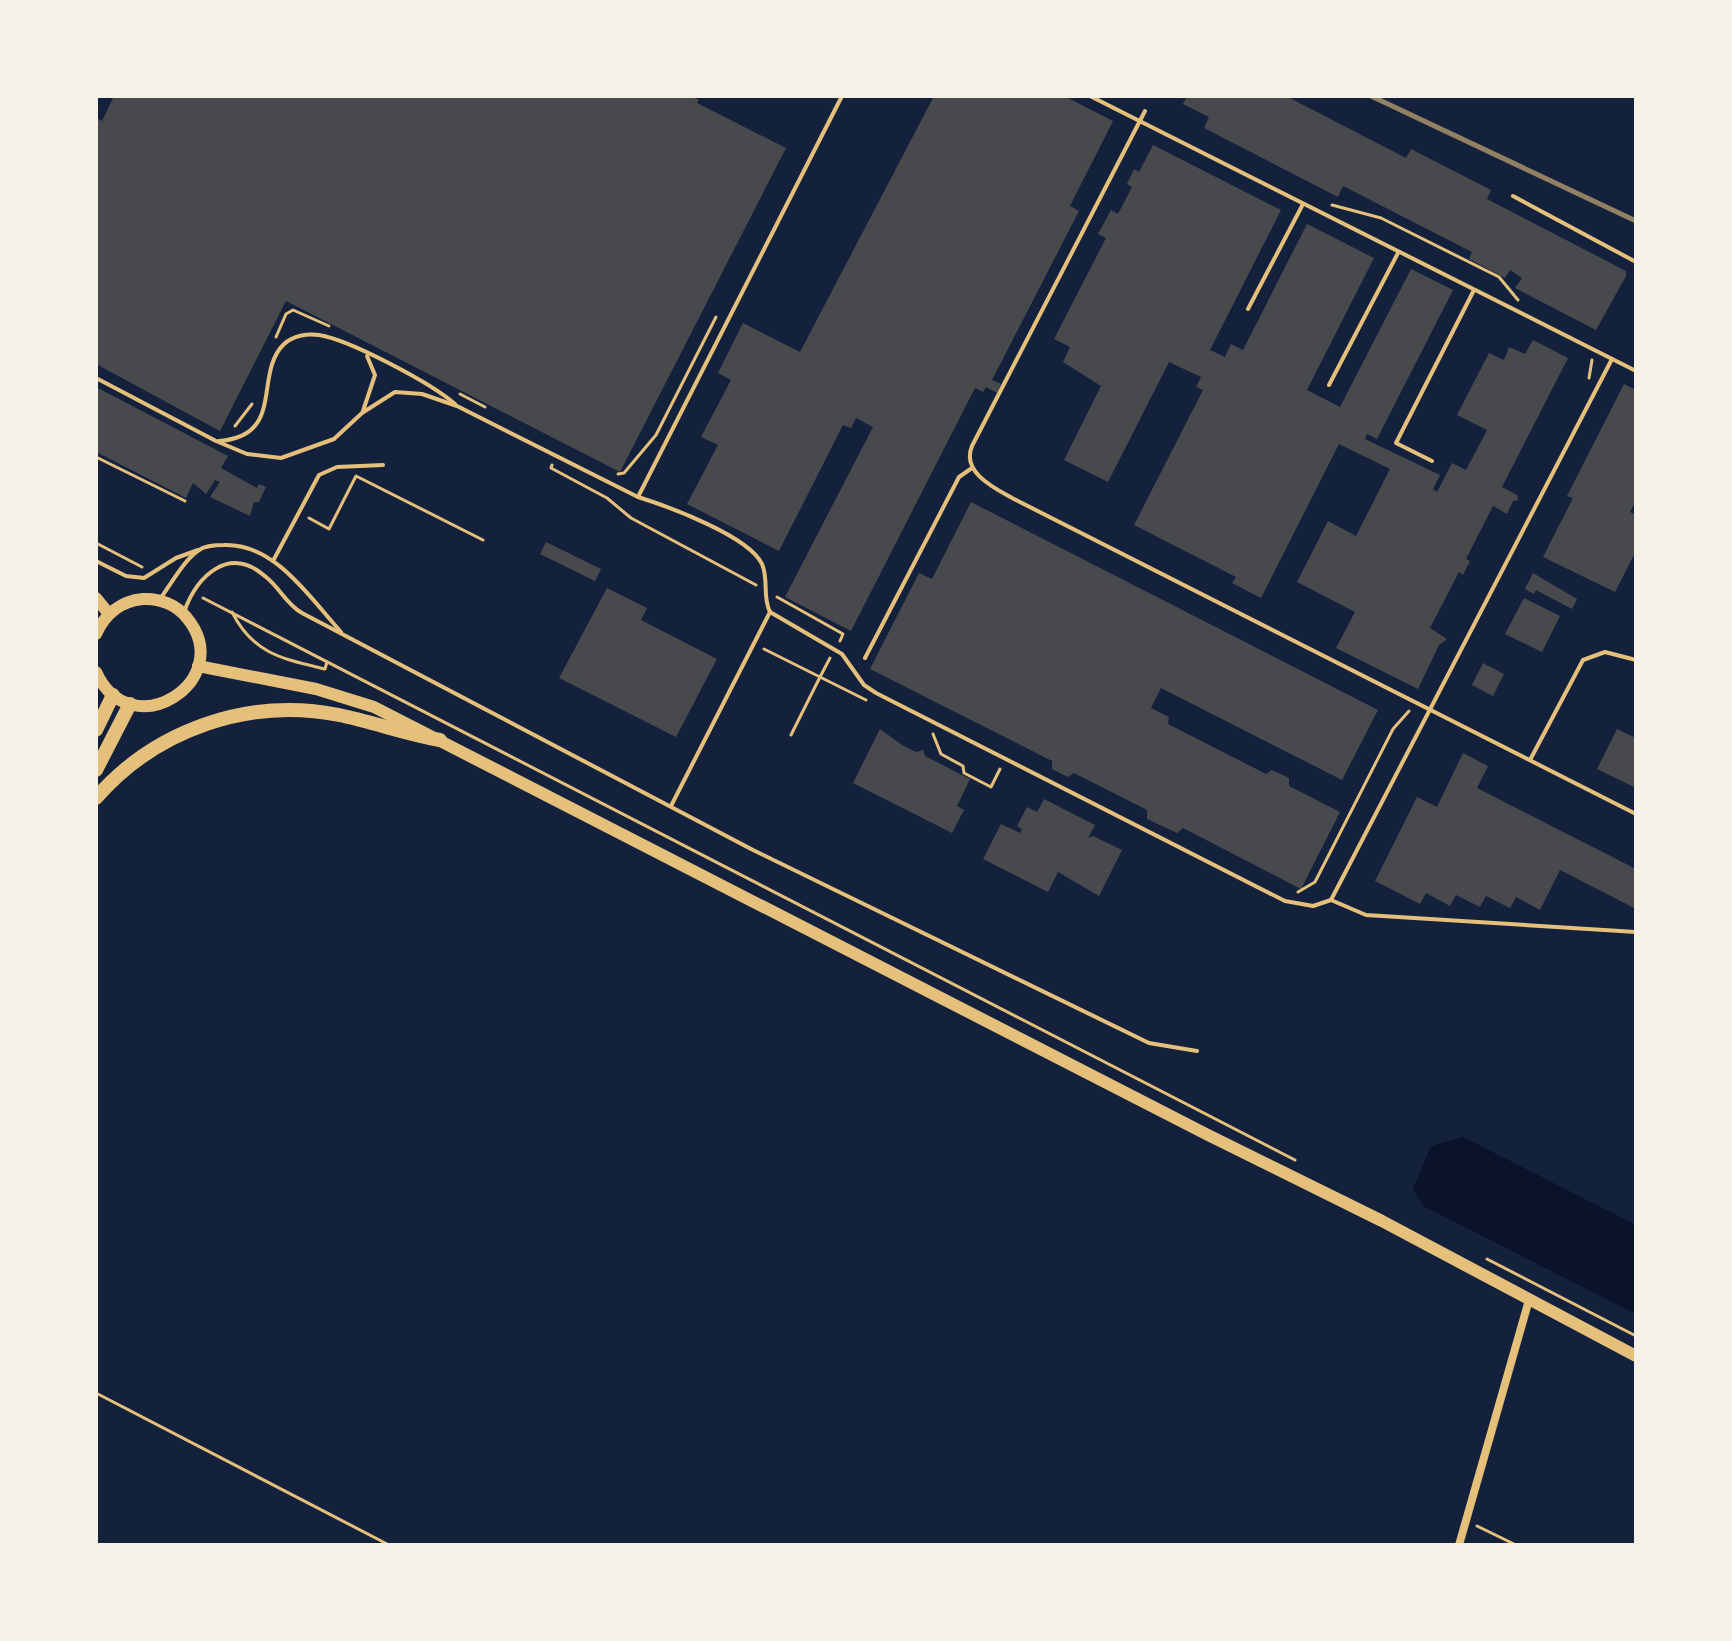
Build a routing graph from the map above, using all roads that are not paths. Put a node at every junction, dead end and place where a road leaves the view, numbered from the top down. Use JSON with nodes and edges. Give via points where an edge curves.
{"nodes":[{"id":1,"x":842,"y":96,"type":"edge"},
{"id":2,"x":1090,"y":96,"type":"edge"},
{"id":3,"x":1145,"y":111,"type":"dead end"},
{"id":4,"x":1139,"y":121,"type":"junction"},
{"id":5,"x":1513,"y":196,"type":"dead end"},
{"id":6,"x":1303,"y":204,"type":"junction"},
{"id":7,"x":1398,"y":252,"type":"junction"},
{"id":8,"x":1636,"y":262,"type":"edge"},
{"id":9,"x":1474,"y":290,"type":"junction"},
{"id":10,"x":1248,"y":309,"type":"dead end"},
{"id":11,"x":365,"y":353,"type":"junction"},
{"id":12,"x":1612,"y":359,"type":"junction"},
{"id":13,"x":1636,"y":371,"type":"edge"},
{"id":14,"x":96,"y":378,"type":"edge"},
{"id":15,"x":1329,"y":385,"type":"dead end"},
{"id":16,"x":457,"y":406,"type":"junction"},
{"id":17,"x":362,"y":413,"type":"junction"},
{"id":18,"x":216,"y":441,"type":"junction"},
{"id":19,"x":1432,"y":461,"type":"dead end"},
{"id":20,"x":383,"y":465,"type":"dead end"},
{"id":21,"x":972,"y":468,"type":"junction"},
{"id":22,"x":638,"y":497,"type":"junction"},
{"id":23,"x":200,"y":549,"type":"junction"},
{"id":24,"x":96,"y":561,"type":"edge"},
{"id":25,"x":273,"y":561,"type":"junction"},
{"id":26,"x":96,"y":598,"type":"edge"},
{"id":27,"x":158,"y":600,"type":"junction"},
{"id":28,"x":770,"y":612,"type":"junction"},
{"id":29,"x":109,"y":614,"type":"junction"},
{"id":30,"x":184,"y":614,"type":"junction"},
{"id":31,"x":96,"y":634,"type":"edge"},
{"id":32,"x":345,"y":637,"type":"junction"},
{"id":33,"x":865,"y":658,"type":"dead end"},
{"id":34,"x":1636,"y":660,"type":"edge"},
{"id":35,"x":198,"y":666,"type":"junction"},
{"id":36,"x":96,"y":672,"type":"edge"},
{"id":37,"x":113,"y":695,"type":"junction"},
{"id":38,"x":130,"y":704,"type":"junction"},
{"id":39,"x":1431,"y":711,"type":"junction"},
{"id":40,"x":96,"y":730,"type":"edge"},
{"id":41,"x":440,"y":740,"type":"junction"},
{"id":42,"x":1530,"y":760,"type":"junction"},
{"id":43,"x":96,"y":770,"type":"edge"},
{"id":44,"x":96,"y":798,"type":"edge"},
{"id":45,"x":671,"y":806,"type":"junction"},
{"id":46,"x":1636,"y":814,"type":"edge"},
{"id":47,"x":1331,"y":900,"type":"junction"},
{"id":48,"x":1636,"y":932,"type":"edge"},
{"id":49,"x":1197,"y":1051,"type":"dead end"},
{"id":50,"x":1529,"y":1300,"type":"junction"},
{"id":51,"x":1636,"y":1356,"type":"edge"},
{"id":52,"x":1459,"y":1545,"type":"edge"}],
"edges":[{"from":1,"to":22,"type":"lane"},
{"from":2,"to":4,"type":"lane"},
{"from":3,"to":4,"type":"lane"},
{"from":4,"to":6,"type":"lane"},
{"from":4,"to":21,"type":"lane","via":[[971,449]]},
{"from":5,"to":8,"type":"lane"},
{"from":6,"to":7,"type":"lane"},
{"from":6,"to":10,"type":"lane"},
{"from":7,"to":9,"type":"lane"},
{"from":7,"to":15,"type":"lane"},
{"from":9,"to":12,"type":"lane"},
{"from":9,"to":19,"type":"lane","via":[[1396,443]]},
{"from":11,"to":16,"type":"lane","via":[[441,392]]},
{"from":11,"to":17,"type":"lane","via":[[375,375]]},
{"from":11,"to":18,"type":"lane","via":[[321,335],[293,338],[275,359],[267,403],[256,425],[246,434]]},
{"from":12,"to":13,"type":"lane"},
{"from":12,"to":39,"type":"lane"},
{"from":14,"to":18,"type":"lane"},
{"from":16,"to":17,"type":"lane","via":[[395,392]]},
{"from":16,"to":22,"type":"lane"},
{"from":17,"to":18,"type":"lane","via":[[334,439],[281,458],[247,454]]},
{"from":20,"to":25,"type":"lane","via":[[322,472]]},
{"from":21,"to":33,"type":"lane","via":[[959,477]]},
{"from":21,"to":39,"type":"lane","via":[[1012,498]]},
{"from":22,"to":28,"type":"lane","via":[[669,507],[753,551],[767,578]]},
{"from":23,"to":24,"type":"lane","via":[[155,574],[132,578]]},
{"from":23,"to":25,"type":"lane","via":[[232,545]]},
{"from":23,"to":27,"type":"lane"},
{"from":25,"to":32,"type":"lane"},
{"from":26,"to":29,"type":"main road"},
{"from":27,"to":29,"type":"main road","via":[[132,601]]},
{"from":27,"to":30,"type":"main road"},
{"from":28,"to":45,"type":"lane"},
{"from":28,"to":47,"type":"lane","via":[[845,657],[869,689],[1005,759],[1285,901],[1313,906]]},
{"from":29,"to":31,"type":"main road"},
{"from":30,"to":32,"type":"lane","via":[[198,581],[214,569],[232,565],[268,578],[293,607]]},
{"from":30,"to":35,"type":"main road","via":[[198,638]]},
{"from":32,"to":45,"type":"lane"},
{"from":34,"to":42,"type":"lane","via":[[1605,652],[1583,660]]},
{"from":35,"to":38,"type":"main road","via":[[173,699],[156,706]]},
{"from":35,"to":41,"type":"main road","via":[[341,695]]},
{"from":36,"to":37,"type":"main road"},
{"from":37,"to":38,"type":"main road"},
{"from":37,"to":40,"type":"highway"},
{"from":38,"to":43,"type":"highway"},
{"from":39,"to":42,"type":"lane"},
{"from":39,"to":47,"type":"lane"},
{"from":41,"to":44,"type":"highway","via":[[303,710],[245,714],[160,744]]},
{"from":41,"to":50,"type":"main road"},
{"from":42,"to":46,"type":"lane"},
{"from":45,"to":49,"type":"lane","via":[[1149,1043]]},
{"from":47,"to":48,"type":"lane","via":[[1366,915]]},
{"from":50,"to":51,"type":"main road"},
{"from":50,"to":52,"type":"street"}]}
